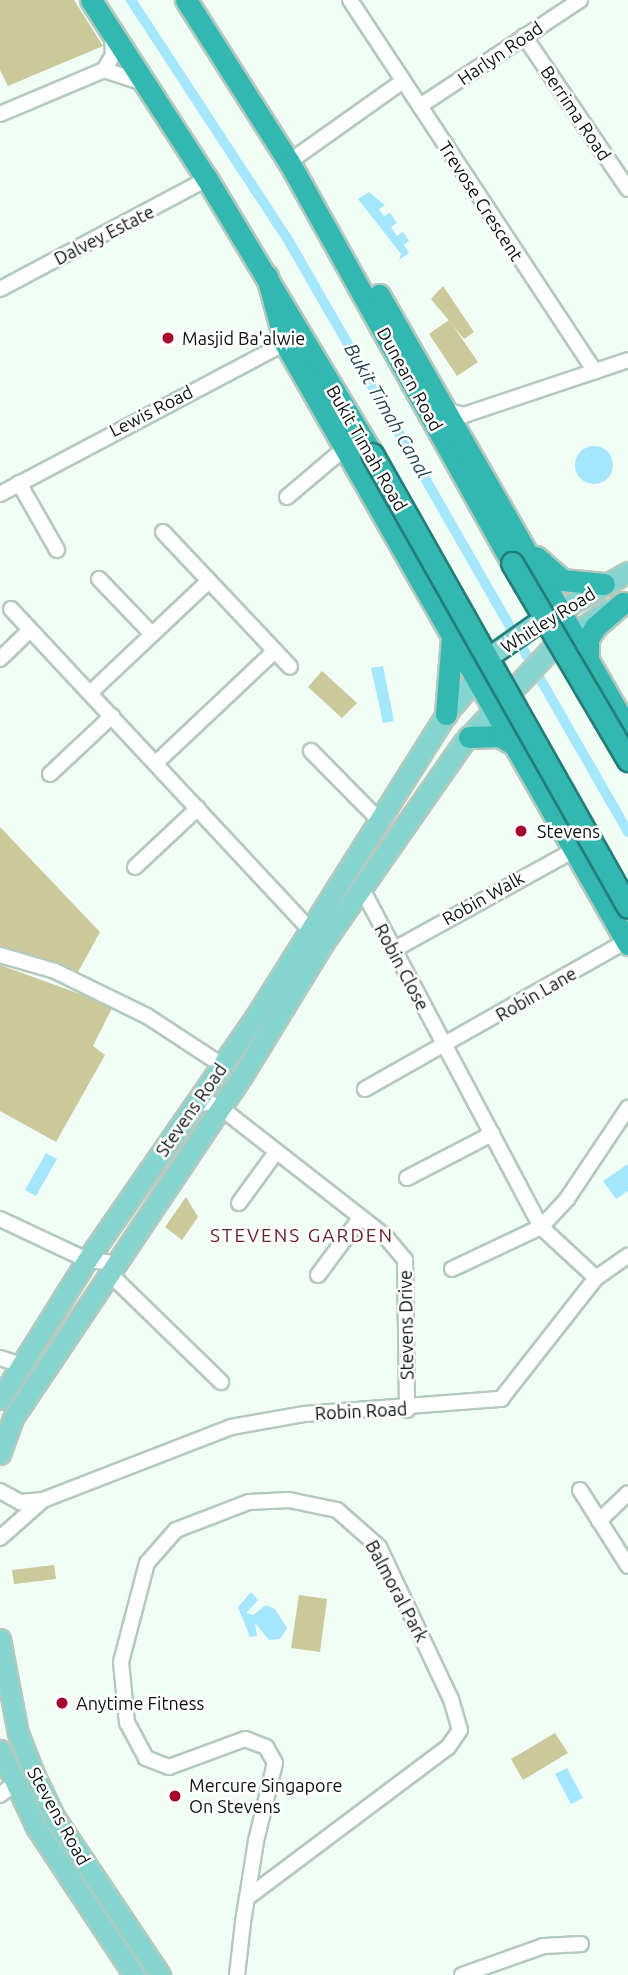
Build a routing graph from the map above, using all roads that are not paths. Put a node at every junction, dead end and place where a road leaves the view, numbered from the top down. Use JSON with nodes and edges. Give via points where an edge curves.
{"nodes":[{"id":1,"x":91,"y":0,"type":"edge"},
{"id":2,"x":186,"y":0,"type":"edge"},
{"id":3,"x":580,"y":0,"type":"edge"},
{"id":4,"x":352,"y":1,"type":"edge"},
{"id":5,"x":111,"y":29,"type":"junction"},
{"id":6,"x":524,"y":36,"type":"junction"},
{"id":7,"x":104,"y":70,"type":"junction"},
{"id":8,"x":402,"y":81,"type":"junction"},
{"id":9,"x":148,"y":85,"type":"junction"},
{"id":10,"x":420,"y":106,"type":"junction"},
{"id":11,"x":1,"y":109,"type":"edge"},
{"id":12,"x":289,"y":162,"type":"junction"},
{"id":13,"x":207,"y":179,"type":"junction"},
{"id":14,"x":628,"y":189,"type":"edge"},
{"id":15,"x":267,"y":276,"type":"junction"},
{"id":16,"x":0,"y":289,"type":"edge"},
{"id":17,"x":285,"y":343,"type":"junction"},
{"id":18,"x":628,"y":360,"type":"edge"},
{"id":19,"x":595,"y":371,"type":"junction"},
{"id":20,"x":449,"y":418,"type":"junction"},
{"id":21,"x":345,"y":448,"type":"junction"},
{"id":22,"x":19,"y":483,"type":"junction"},
{"id":23,"x":0,"y":494,"type":"edge"},
{"id":24,"x":287,"y":497,"type":"dead end"},
{"id":25,"x":512,"y":529,"type":"junction"},
{"id":26,"x":163,"y":532,"type":"dead end"},
{"id":27,"x":58,"y":550,"type":"dead end"},
{"id":28,"x":628,"y":572,"type":"edge"},
{"id":29,"x":99,"y":579,"type":"dead end"},
{"id":30,"x":209,"y":581,"type":"junction"},
{"id":31,"x":604,"y":584,"type":"junction"},
{"id":32,"x":625,"y":602,"type":"edge"},
{"id":33,"x":11,"y":609,"type":"dead end"},
{"id":34,"x":560,"y":610,"type":"junction"},
{"id":35,"x":30,"y":630,"type":"junction"},
{"id":36,"x":573,"y":631,"type":"junction"},
{"id":37,"x":452,"y":632,"type":"junction"},
{"id":38,"x":152,"y":634,"type":"junction"},
{"id":39,"x":275,"y":651,"type":"junction"},
{"id":40,"x":0,"y":659,"type":"edge"},
{"id":41,"x":588,"y":662,"type":"junction"},
{"id":42,"x":290,"y":667,"type":"dead end"},
{"id":43,"x":477,"y":677,"type":"junction"},
{"id":44,"x":90,"y":693,"type":"junction"},
{"id":45,"x":494,"y":707,"type":"junction"},
{"id":46,"x":446,"y":714,"type":"junction"},
{"id":47,"x":112,"y":716,"type":"junction"},
{"id":48,"x":628,"y":730,"type":"edge"},
{"id":49,"x":469,"y":737,"type":"junction"},
{"id":50,"x":513,"y":744,"type":"junction"},
{"id":51,"x":311,"y":751,"type":"dead end"},
{"id":52,"x":628,"y":760,"type":"edge"},
{"id":53,"x":156,"y":763,"type":"junction"},
{"id":54,"x":50,"y":774,"type":"dead end"},
{"id":55,"x":198,"y":808,"type":"junction"},
{"id":56,"x":379,"y":819,"type":"junction"},
{"id":57,"x":574,"y":850,"type":"junction"},
{"id":58,"x":135,"y":867,"type":"dead end"},
{"id":59,"x":361,"y":887,"type":"junction"},
{"id":60,"x":628,"y":907,"type":"edge"},
{"id":61,"x":307,"y":926,"type":"junction"},
{"id":62,"x":627,"y":943,"type":"edge"},
{"id":63,"x":395,"y":949,"type":"junction"},
{"id":64,"x":0,"y":955,"type":"edge"},
{"id":65,"x":445,"y":1046,"type":"junction"},
{"id":66,"x":217,"y":1073,"type":"junction"},
{"id":67,"x":242,"y":1076,"type":"junction"},
{"id":68,"x":365,"y":1089,"type":"dead end"},
{"id":69,"x":195,"y":1106,"type":"junction"},
{"id":70,"x":220,"y":1108,"type":"junction"},
{"id":71,"x":628,"y":1108,"type":"edge"},
{"id":72,"x":492,"y":1134,"type":"junction"},
{"id":73,"x":276,"y":1152,"type":"junction"},
{"id":74,"x":407,"y":1178,"type":"dead end"},
{"id":75,"x":239,"y":1203,"type":"dead end"},
{"id":76,"x":361,"y":1217,"type":"junction"},
{"id":77,"x":0,"y":1219,"type":"edge"},
{"id":78,"x":541,"y":1227,"type":"junction"},
{"id":79,"x":628,"y":1256,"type":"edge"},
{"id":80,"x":87,"y":1260,"type":"junction"},
{"id":81,"x":113,"y":1269,"type":"junction"},
{"id":82,"x":453,"y":1269,"type":"dead end"},
{"id":83,"x":318,"y":1275,"type":"dead end"},
{"id":84,"x":596,"y":1278,"type":"junction"},
{"id":85,"x":0,"y":1358,"type":"edge"},
{"id":86,"x":21,"y":1365,"type":"junction"},
{"id":87,"x":221,"y":1382,"type":"dead end"},
{"id":88,"x":0,"y":1399,"type":"edge"},
{"id":89,"x":407,"y":1410,"type":"junction"},
{"id":90,"x":0,"y":1454,"type":"edge"},
{"id":91,"x":580,"y":1490,"type":"dead end"},
{"id":92,"x":0,"y":1491,"type":"edge"},
{"id":93,"x":628,"y":1493,"type":"edge"},
{"id":94,"x":43,"y":1500,"type":"junction"},
{"id":95,"x":599,"y":1521,"type":"junction"},
{"id":96,"x":0,"y":1538,"type":"edge"},
{"id":97,"x":628,"y":1566,"type":"edge"},
{"id":98,"x":0,"y":1639,"type":"edge"},
{"id":99,"x":0,"y":1751,"type":"edge"},
{"id":100,"x":6,"y":1790,"type":"edge"},
{"id":101,"x":247,"y":1898,"type":"junction"},
{"id":102,"x":582,"y":1944,"type":"dead end"},
{"id":103,"x":143,"y":1950,"type":"junction"},
{"id":104,"x":136,"y":1975,"type":"edge"},
{"id":105,"x":160,"y":1975,"type":"edge"},
{"id":106,"x":237,"y":1975,"type":"edge"},
{"id":107,"x":462,"y":1975,"type":"edge"}],
"edges":[{"from":1,"to":5,"type":"highway","name":"Bukit Timah Road"},
{"from":2,"to":12,"type":"highway","name":"Dunearn Road"},
{"from":3,"to":6,"type":"street","name":"Harlyn Road"},
{"from":4,"to":8,"type":"street","name":"Trevose Crescent"},
{"from":5,"to":7,"type":"street","via":[[113,55]]},
{"from":5,"to":9,"type":"highway","name":"Bukit Timah Road"},
{"from":6,"to":10,"type":"street","name":"Harlyn Road"},
{"from":6,"to":14,"type":"street","name":"Berrima Road"},
{"from":7,"to":9,"type":"street"},
{"from":7,"to":11,"type":"street"},
{"from":8,"to":10,"type":"street","name":"Trevose Crescent"},
{"from":8,"to":12,"type":"street"},
{"from":9,"to":13,"type":"highway","name":"Bukit Timah Road"},
{"from":10,"to":19,"type":"street","name":"Trevose Crescent"},
{"from":12,"to":20,"type":"highway","name":"Dunearn Road"},
{"from":13,"to":15,"type":"highway","name":"Bukit Timah Road"},
{"from":13,"to":16,"type":"street","name":"Dalvey Estate"},
{"from":15,"to":17,"type":"highway"},
{"from":15,"to":60,"type":"highway","name":"Bukit Timah Road","bridge":true},
{"from":17,"to":21,"type":"highway"},
{"from":17,"to":22,"type":"street","name":"Lewis Road"},
{"from":18,"to":19,"type":"street"},
{"from":19,"to":20,"type":"street"},
{"from":20,"to":25,"type":"highway"},
{"from":20,"to":52,"type":"highway","name":"Dunearn Road","bridge":true},
{"from":21,"to":24,"type":"street","name":"Bukit Timah Road"},
{"from":21,"to":37,"type":"highway"},
{"from":22,"to":23,"type":"street","name":"Lewis Road"},
{"from":22,"to":27,"type":"street"},
{"from":25,"to":31,"type":"highway","via":[[562,580]]},
{"from":25,"to":34,"type":"highway"},
{"from":26,"to":30,"type":"street"},
{"from":28,"to":31,"type":"main road","name":"Whitley Road"},
{"from":29,"to":38,"type":"street"},
{"from":30,"to":38,"type":"street"},
{"from":30,"to":39,"type":"street"},
{"from":31,"to":34,"type":"main road","name":"Whitley Road"},
{"from":32,"to":36,"type":"main road","name":"Whitley Road"},
{"from":32,"to":41,"type":"highway","via":[[595,627]]},
{"from":33,"to":35,"type":"street"},
{"from":34,"to":36,"type":"highway"},
{"from":34,"to":43,"type":"main road","name":"Whitley Road","bridge":true,"via":[[497,651]]},
{"from":35,"to":40,"type":"street"},
{"from":35,"to":44,"type":"street"},
{"from":36,"to":41,"type":"highway"},
{"from":36,"to":45,"type":"main road","name":"Whitley Road"},
{"from":37,"to":43,"type":"highway"},
{"from":37,"to":46,"type":"highway"},
{"from":38,"to":44,"type":"street"},
{"from":39,"to":42,"type":"street"},
{"from":39,"to":53,"type":"street"},
{"from":41,"to":48,"type":"highway"},
{"from":43,"to":45,"type":"highway"},
{"from":43,"to":46,"type":"main road","name":"Stevens Road"},
{"from":44,"to":47,"type":"street"},
{"from":45,"to":49,"type":"main road","name":"Stevens Road"},
{"from":45,"to":50,"type":"highway"},
{"from":46,"to":56,"type":"main road","name":"Stevens Road"},
{"from":47,"to":53,"type":"street"},
{"from":47,"to":54,"type":"street"},
{"from":49,"to":50,"type":"highway","via":[[500,736]]},
{"from":49,"to":59,"type":"main road","name":"Stevens Road"},
{"from":50,"to":57,"type":"highway"},
{"from":51,"to":56,"type":"street"},
{"from":53,"to":55,"type":"street"},
{"from":55,"to":58,"type":"street"},
{"from":55,"to":61,"type":"street"},
{"from":56,"to":61,"type":"main road","name":"Stevens Road"},
{"from":57,"to":62,"type":"highway"},
{"from":57,"to":63,"type":"street","name":"Robin Walk"},
{"from":59,"to":63,"type":"street","name":"Robin Close"},
{"from":59,"to":67,"type":"main road","name":"Stevens Road"},
{"from":61,"to":66,"type":"main road","name":"Stevens Road"},
{"from":62,"to":65,"type":"street","name":"Robin Lane"},
{"from":63,"to":65,"type":"street","name":"Robin Close"},
{"from":64,"to":66,"type":"street","via":[[55,971],[147,1016]]},
{"from":65,"to":68,"type":"street"},
{"from":65,"to":72,"type":"street","name":"Robin Close"},
{"from":66,"to":67,"type":"main road","via":[[228,1087]]},
{"from":66,"to":69,"type":"main road","name":"Stevens Road"},
{"from":67,"to":70,"type":"main road","name":"Stevens Road"},
{"from":69,"to":70,"type":"street","via":[[208,1102]]},
{"from":69,"to":80,"type":"main road","name":"Stevens Road"},
{"from":70,"to":73,"type":"street","name":"Stevens Drive"},
{"from":70,"to":81,"type":"main road","name":"Stevens Road"},
{"from":71,"to":78,"type":"street","via":[[568,1199]]},
{"from":72,"to":74,"type":"street"},
{"from":72,"to":78,"type":"street","name":"Robin Close"},
{"from":73,"to":75,"type":"street"},
{"from":73,"to":76,"type":"street","name":"Stevens Drive"},
{"from":76,"to":83,"type":"street"},
{"from":76,"to":89,"type":"street","name":"Stevens Drive","via":[[406,1264]]},
{"from":77,"to":80,"type":"street"},
{"from":78,"to":82,"type":"street"},
{"from":78,"to":84,"type":"street","name":"Robin Close"},
{"from":79,"to":84,"type":"street","name":"Robin Road"},
{"from":80,"to":81,"type":"street"},
{"from":80,"to":86,"type":"main road","name":"Stevens Road"},
{"from":81,"to":87,"type":"street"},
{"from":81,"to":90,"type":"main road","name":"Stevens Road","via":[[13,1418]]},
{"from":84,"to":89,"type":"street","name":"Robin Road","via":[[501,1399]]},
{"from":85,"to":86,"type":"street"},
{"from":86,"to":88,"type":"main road","name":"Stevens Road"},
{"from":89,"to":94,"type":"street","name":"Robin Road","via":[[304,1414],[231,1427]]},
{"from":91,"to":95,"type":"street"},
{"from":92,"to":94,"type":"street","name":"Robin Road","via":[[20,1502]]},
{"from":93,"to":95,"type":"street"},
{"from":94,"to":96,"type":"street","name":"Robin Road"},
{"from":95,"to":97,"type":"street"},
{"from":98,"to":103,"type":"main road","name":"Stevens Road","via":[[18,1732],[34,1774],[55,1818]]},
{"from":99,"to":100,"type":"main road","name":"Stevens Road"},
{"from":100,"to":104,"type":"main road","name":"Stevens Road"},
{"from":101,"to":101,"type":"street","name":"Balmoral Park","via":[[273,1777],[271,1754],[256,1741],[235,1739],[180,1765],[158,1765],[142,1752],[127,1723],[121,1662],[148,1563],[176,1530],[249,1502],[289,1500],[337,1510],[379,1547],[452,1699],[460,1730],[448,1747]]},
{"from":101,"to":106,"type":"street","name":"Balmoral Park"},
{"from":102,"to":107,"type":"street","via":[[544,1945]]},
{"from":103,"to":104,"type":"main road"},
{"from":103,"to":105,"type":"main road","name":"Stevens Road"}]}
